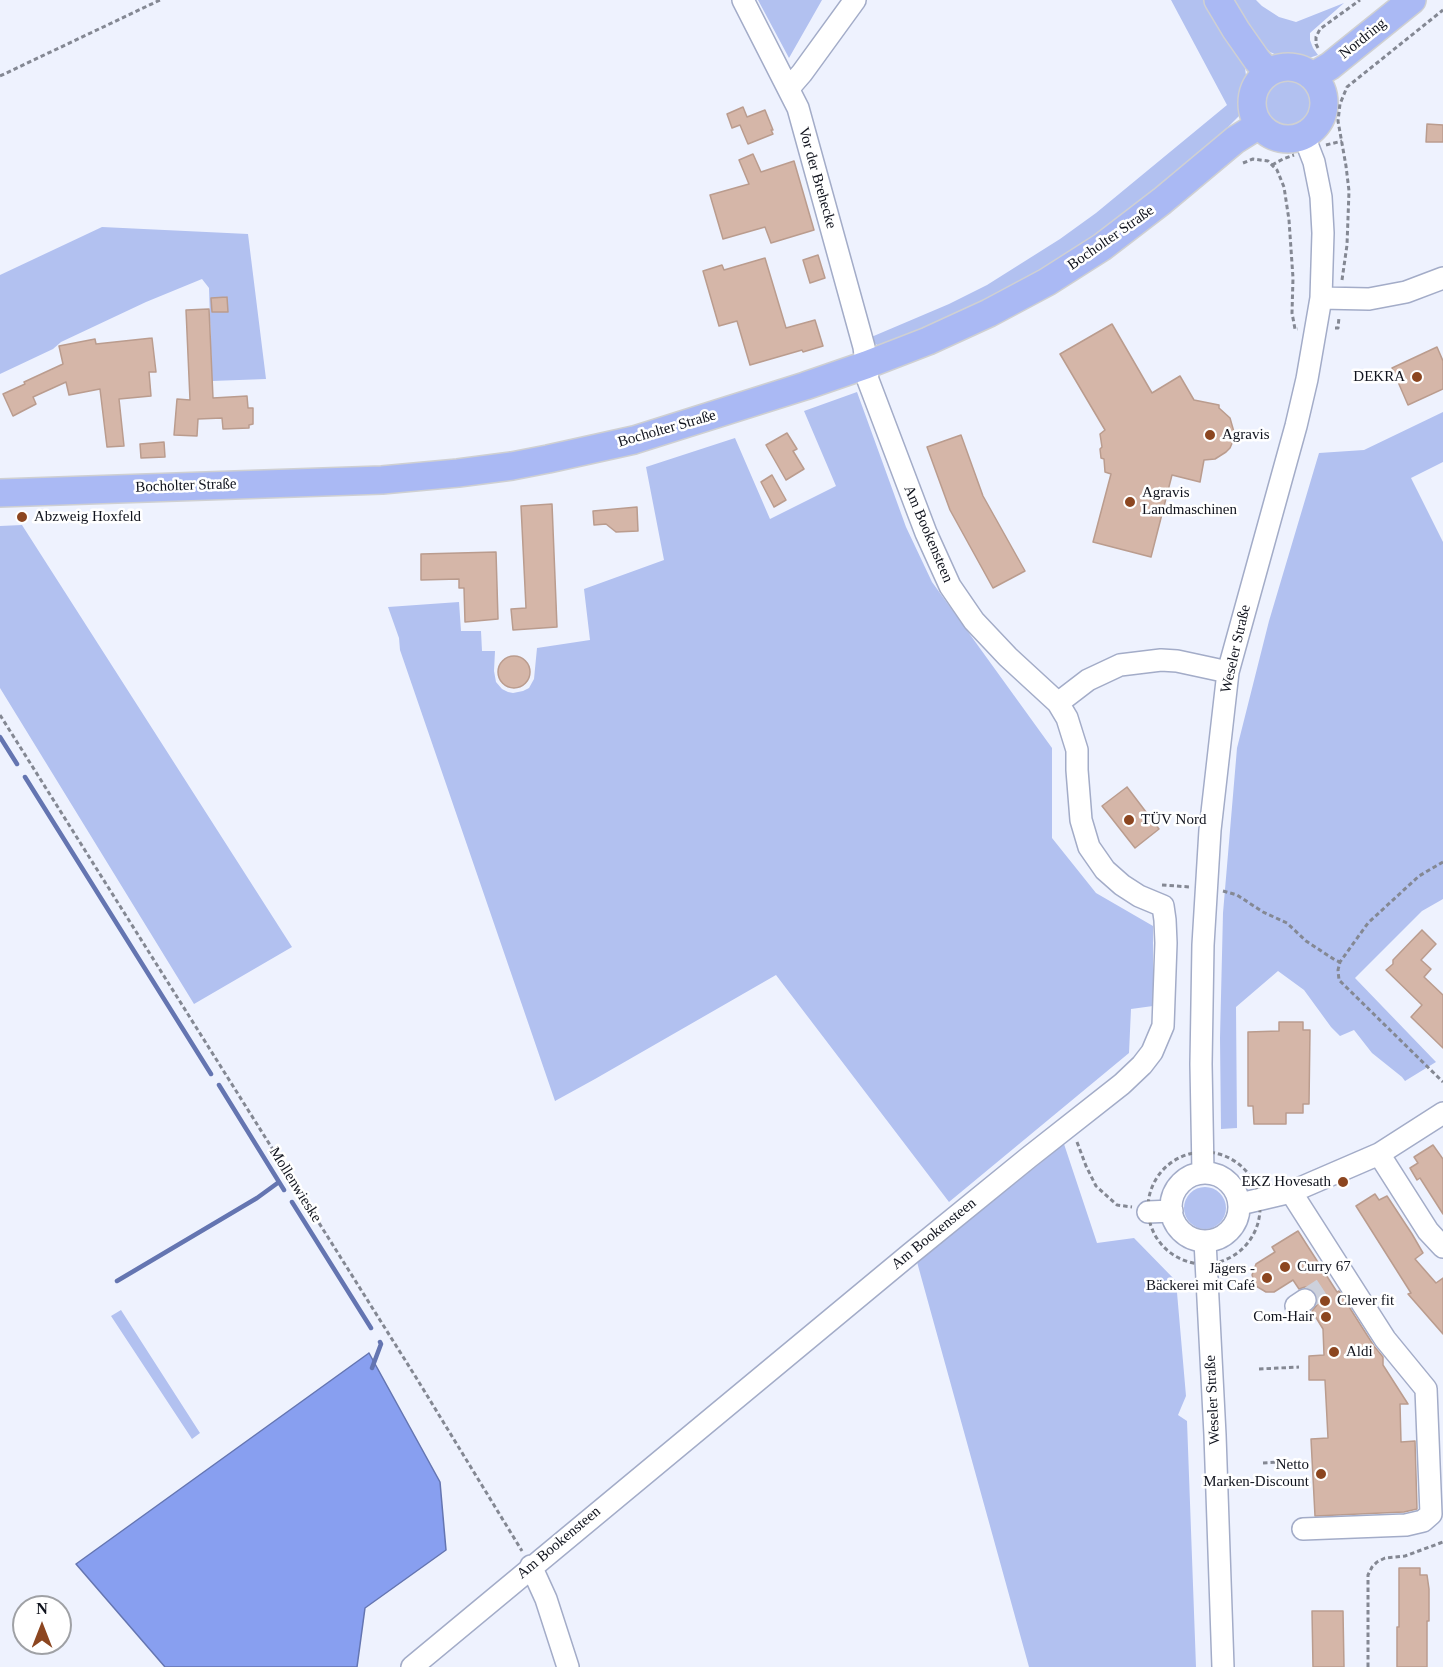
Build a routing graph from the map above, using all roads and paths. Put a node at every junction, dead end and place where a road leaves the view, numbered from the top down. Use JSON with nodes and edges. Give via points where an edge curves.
{"nodes":[{"id":1,"x":160,"y":0,"type":"edge"},
{"id":2,"x":743,"y":0,"type":"edge"},
{"id":3,"x":855,"y":0,"type":"edge"},
{"id":4,"x":1218,"y":0,"type":"edge"},
{"id":5,"x":1412,"y":0,"type":"edge"},
{"id":6,"x":1443,"y":10,"type":"edge"},
{"id":7,"x":1268,"y":72,"type":"junction"},
{"id":8,"x":0,"y":76,"type":"edge"},
{"id":9,"x":1313,"y":76,"type":"junction"},
{"id":10,"x":789,"y":88,"type":"junction"},
{"id":11,"x":1259,"y":125,"type":"junction"},
{"id":12,"x":1304,"y":136,"type":"junction"},
{"id":13,"x":1342,"y":141,"type":"dead end"},
{"id":14,"x":1443,"y":278,"type":"edge"},
{"id":15,"x":1321,"y":298,"type":"junction"},
{"id":16,"x":866,"y":365,"type":"junction"},
{"id":17,"x":0,"y":493,"type":"edge"},
{"id":18,"x":1228,"y":672,"type":"junction"},
{"id":19,"x":1058,"y":703,"type":"junction"},
{"id":20,"x":0,"y":715,"type":"edge"},
{"id":21,"x":1443,"y":862,"type":"edge"},
{"id":22,"x":1162,"y":885,"type":"dead end"},
{"id":23,"x":1206,"y":887,"type":"junction"},
{"id":24,"x":1340,"y":962,"type":"junction"},
{"id":25,"x":1443,"y":1082,"type":"edge"},
{"id":26,"x":1443,"y":1113,"type":"edge"},
{"id":27,"x":1072,"y":1122,"type":"junction"},
{"id":28,"x":1379,"y":1154,"type":"junction"},
{"id":29,"x":1203,"y":1162,"type":"junction"},
{"id":30,"x":1291,"y":1192,"type":"junction"},
{"id":31,"x":1250,"y":1202,"type":"junction"},
{"id":32,"x":1117,"y":1205,"type":"dead end"},
{"id":33,"x":1172,"y":1211,"type":"junction"},
{"id":34,"x":1148,"y":1212,"type":"junction"},
{"id":35,"x":1205,"y":1241,"type":"junction"},
{"id":36,"x":1443,"y":1247,"type":"edge"},
{"id":37,"x":1206,"y":1264,"type":"junction"},
{"id":38,"x":1299,"y":1367,"type":"dead end"},
{"id":39,"x":1259,"y":1369,"type":"dead end"},
{"id":40,"x":1301,"y":1461,"type":"dead end"},
{"id":41,"x":1263,"y":1463,"type":"dead end"},
{"id":42,"x":1303,"y":1529,"type":"dead end"},
{"id":43,"x":1443,"y":1542,"type":"edge"},
{"id":44,"x":531,"y":1566,"type":"junction"},
{"id":45,"x":412,"y":1667,"type":"edge"},
{"id":46,"x":568,"y":1667,"type":"edge"},
{"id":47,"x":1222,"y":1667,"type":"edge"},
{"id":48,"x":1368,"y":1667,"type":"edge"}],
"edges":[{"from":1,"to":8,"type":"path"},
{"from":2,"to":10,"type":"street","name":"Vor der Brehecke"},
{"from":3,"to":10,"type":"street"},
{"from":4,"to":7,"type":"main road"},
{"from":5,"to":9,"type":"main road","name":"Nordring"},
{"from":6,"to":13,"type":"path","via":[[1347,87],[1338,121]]},
{"from":7,"to":9,"type":"main road","via":[[1291,67]]},
{"from":7,"to":11,"type":"main road","via":[[1254,91],[1252,103]]},
{"from":9,"to":12,"type":"main road","via":[[1324,97],[1324,108],[1321,120]]},
{"from":10,"to":16,"type":"street","name":"Vor der Brehecke","via":[[814,165]]},
{"from":11,"to":12,"type":"main road","via":[[1280,139]]},
{"from":11,"to":16,"type":"main road","name":"Bocholter Straße","via":[[1234,140],[1125,230],[1047,282],[962,326]]},
{"from":12,"to":15,"type":"street","name":"Weseler Straße","via":[[1321,197]]},
{"from":14,"to":15,"type":"street","via":[[1406,292],[1369,299]]},
{"from":15,"to":18,"type":"street","name":"Weseler Straße","via":[[1305,389]]},
{"from":16,"to":17,"type":"main road","name":"Bocholter Straße","via":[[634,440],[512,466],[382,480]]},
{"from":16,"to":19,"type":"street","name":"Am Bookensteen","via":[[889,438],[950,586],[974,621]]},
{"from":18,"to":19,"type":"street","via":[[1161,660],[1120,665],[1088,680]]},
{"from":18,"to":23,"type":"street","name":"Weseler Straße"},
{"from":19,"to":27,"type":"street","name":"Am Bookensteen","via":[[1077,750],[1081,820],[1089,847],[1105,870],[1122,885],[1163,906],[1165,920],[1164,1008],[1159,1038],[1142,1065]]},
{"from":20,"to":44,"type":"path","name":"Mollenwieske"},
{"from":21,"to":24,"type":"path","via":[[1419,876],[1368,923]]},
{"from":22,"to":23,"type":"path"},
{"from":23,"to":24,"type":"path","via":[[1237,895],[1287,923],[1306,941]]},
{"from":23,"to":29,"type":"street","name":"Weseler Straße","via":[[1201,1052]]},
{"from":24,"to":25,"type":"path","via":[[1339,980]]},
{"from":26,"to":28,"type":"street"},
{"from":27,"to":32,"type":"path","via":[[1077,1145],[1096,1186]]},
{"from":27,"to":44,"type":"street","name":"Am Bookensteen"},
{"from":28,"to":30,"type":"street"},
{"from":28,"to":36,"type":"street","via":[[1428,1231]]},
{"from":29,"to":31,"type":"street"},
{"from":29,"to":31,"type":"path","via":[[1216,1153],[1240,1165],[1253,1181]]},
{"from":29,"to":33,"type":"street","via":[[1176,1189]]},
{"from":29,"to":34,"type":"path","via":[[1190,1154],[1167,1166],[1152,1187]]},
{"from":30,"to":31,"type":"street"},
{"from":30,"to":42,"type":"street","via":[[1337,1278],[1426,1389],[1431,1514],[1423,1521],[1406,1525]]},
{"from":31,"to":35,"type":"street","via":[[1226,1234]]},
{"from":31,"to":37,"type":"path","via":[[1260,1216],[1247,1244],[1236,1254]]},
{"from":33,"to":34,"type":"street"},
{"from":33,"to":35,"type":"street","via":[[1178,1228]]},
{"from":34,"to":37,"type":"path","via":[[1155,1236],[1167,1249],[1182,1259]]},
{"from":35,"to":37,"type":"street","name":"Weseler Straße"},
{"from":37,"to":47,"type":"street","name":"Weseler Straße"},
{"from":38,"to":39,"type":"path"},
{"from":40,"to":41,"type":"path"},
{"from":43,"to":48,"type":"path","via":[[1405,1556],[1385,1558],[1372,1567],[1368,1575]]},
{"from":44,"to":45,"type":"street","name":"Am Bookensteen"},
{"from":44,"to":46,"type":"street"}]}
